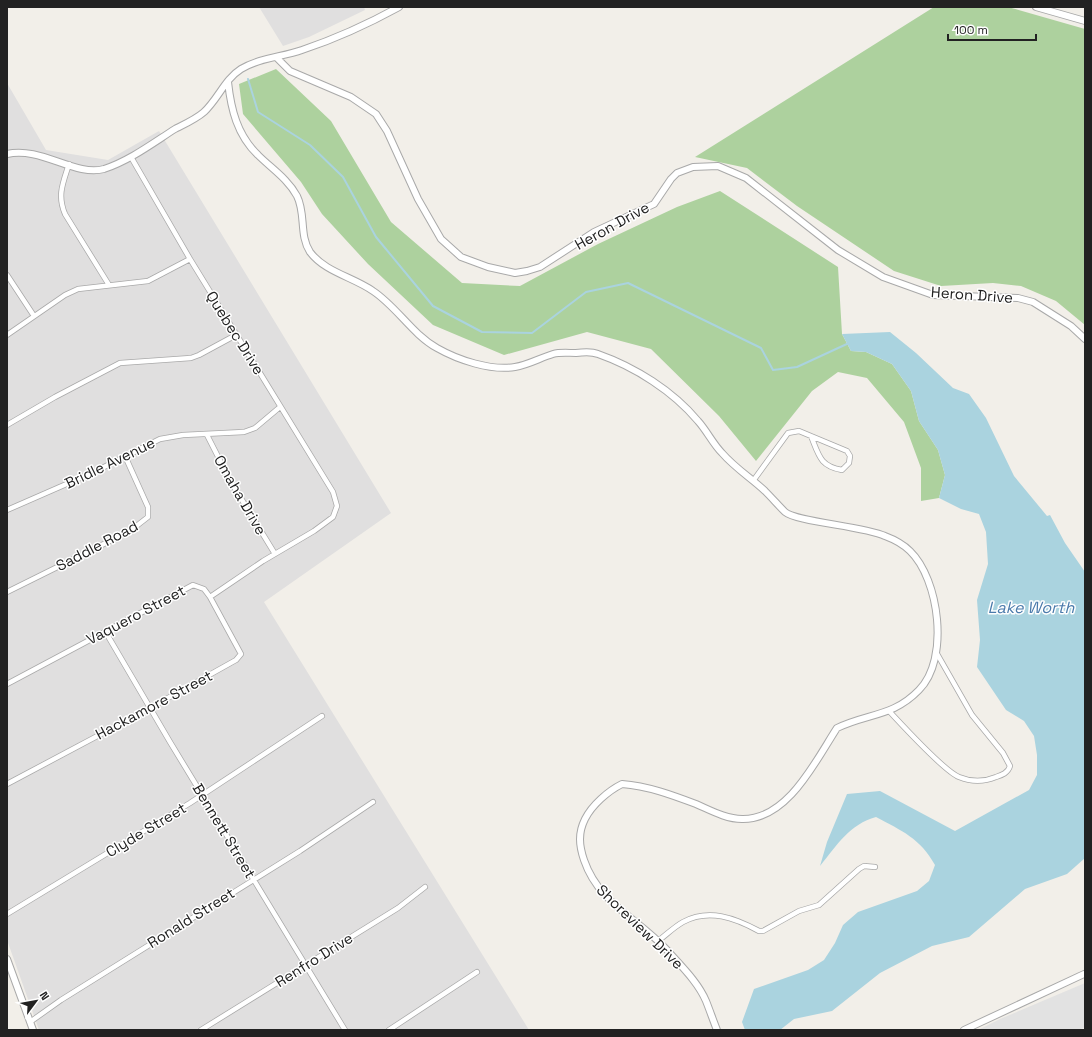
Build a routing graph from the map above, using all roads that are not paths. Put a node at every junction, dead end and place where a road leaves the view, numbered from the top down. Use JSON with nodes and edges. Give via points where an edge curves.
{"nodes":[{"id":1,"x":399,"y":7,"type":"edge"},
{"id":2,"x":1036,"y":7,"type":"edge"},
{"id":3,"x":1085,"y":21,"type":"edge"},
{"id":4,"x":277,"y":58,"type":"junction"},
{"id":5,"x":228,"y":82,"type":"junction"},
{"id":6,"x":7,"y":154,"type":"edge"},
{"id":7,"x":131,"y":156,"type":"junction"},
{"id":8,"x":69,"y":164,"type":"junction"},
{"id":9,"x":190,"y":259,"type":"junction"},
{"id":10,"x":7,"y":275,"type":"edge"},
{"id":11,"x":109,"y":285,"type":"junction"},
{"id":12,"x":34,"y":316,"type":"junction"},
{"id":13,"x":7,"y":335,"type":"edge"},
{"id":14,"x":236,"y":335,"type":"junction"},
{"id":15,"x":1085,"y":339,"type":"edge"},
{"id":16,"x":280,"y":407,"type":"junction"},
{"id":17,"x":7,"y":425,"type":"edge"},
{"id":18,"x":207,"y":435,"type":"junction"},
{"id":19,"x":811,"y":436,"type":"junction"},
{"id":20,"x":125,"y":456,"type":"junction"},
{"id":21,"x":753,"y":481,"type":"junction"},
{"id":22,"x":336,"y":509,"type":"joint"},
{"id":23,"x":7,"y":510,"type":"edge"},
{"id":24,"x":275,"y":554,"type":"junction"},
{"id":25,"x":7,"y":592,"type":"edge"},
{"id":26,"x":210,"y":597,"type":"junction"},
{"id":27,"x":104,"y":631,"type":"junction"},
{"id":28,"x":936,"y":652,"type":"junction"},
{"id":29,"x":7,"y":684,"type":"edge"},
{"id":30,"x":150,"y":708,"type":"junction"},
{"id":31,"x":889,"y":711,"type":"junction"},
{"id":32,"x":322,"y":716,"type":"dead end"},
{"id":33,"x":7,"y":784,"type":"edge"},
{"id":34,"x":203,"y":795,"type":"junction"},
{"id":35,"x":372,"y":802,"type":"dead end"},
{"id":36,"x":875,"y":867,"type":"dead end"},
{"id":37,"x":254,"y":880,"type":"junction"},
{"id":38,"x":425,"y":887,"type":"dead end"},
{"id":39,"x":7,"y":914,"type":"edge"},
{"id":40,"x":658,"y":941,"type":"junction"},
{"id":41,"x":7,"y":958,"type":"edge"},
{"id":42,"x":305,"y":965,"type":"junction"},
{"id":43,"x":477,"y":972,"type":"dead end"},
{"id":44,"x":1085,"y":974,"type":"edge"},
{"id":45,"x":30,"y":1022,"type":"junction"},
{"id":46,"x":33,"y":1030,"type":"edge"},
{"id":47,"x":202,"y":1030,"type":"edge"},
{"id":48,"x":345,"y":1030,"type":"edge"},
{"id":49,"x":389,"y":1030,"type":"edge"},
{"id":50,"x":717,"y":1030,"type":"edge"},
{"id":51,"x":964,"y":1030,"type":"edge"}],
"edges":[{"from":1,"to":4,"type":"street","via":[[358,28]]},
{"from":2,"to":3,"type":"street"},
{"from":4,"to":5,"type":"street","via":[[242,68]]},
{"from":4,"to":15,"type":"street","name":"Heron Drive","via":[[290,71],[351,98],[376,114],[387,131],[418,198],[442,239],[461,258],[515,273],[540,267],[594,232],[654,204],[677,173],[693,167],[718,166],[746,178],[838,250],[883,277],[933,295],[1018,298],[1033,302],[1071,326]]},
{"from":5,"to":7,"type":"street","via":[[203,112]]},
{"from":5,"to":21,"type":"street","name":"Shoreview Drive","via":[[230,104],[246,142],[281,175],[297,196],[302,210],[303,234],[310,252],[322,265],[376,293],[437,348],[485,366],[510,368],[560,353],[592,352],[625,366],[656,384],[686,408],[699,421],[720,452]]},
{"from":6,"to":8,"type":"street","via":[[31,153]]},
{"from":7,"to":8,"type":"street","via":[[96,170],[84,170]]},
{"from":7,"to":9,"type":"street","name":"Quebec Drive"},
{"from":8,"to":11,"type":"street","via":[[60,195],[61,205]]},
{"from":9,"to":11,"type":"street","via":[[148,281]]},
{"from":9,"to":14,"type":"street","name":"Quebec Drive"},
{"from":10,"to":12,"type":"street"},
{"from":11,"to":12,"type":"street","via":[[78,289]]},
{"from":12,"to":13,"type":"street"},
{"from":14,"to":16,"type":"street","name":"Quebec Drive"},
{"from":14,"to":17,"type":"street","via":[[191,358],[120,363]]},
{"from":16,"to":18,"type":"street","name":"Bridle Avenue","via":[[255,428],[244,432]]},
{"from":16,"to":22,"type":"street","name":"Quebec Drive","via":[[333,492],[337,502]]},
{"from":18,"to":20,"type":"street","name":"Bridle Avenue","via":[[183,435],[160,439]]},
{"from":18,"to":24,"type":"street","name":"Omaha Drive","via":[[231,482]]},
{"from":19,"to":19,"type":"street","via":[[847,451],[850,456],[849,463],[842,470],[830,468],[824,463]]},
{"from":19,"to":21,"type":"street","via":[[799,431],[788,433]]},
{"from":20,"to":23,"type":"street","name":"Bridle Avenue"},
{"from":20,"to":25,"type":"street","name":"Saddle Road","via":[[148,507],[148,517],[130,532]]},
{"from":21,"to":28,"type":"street","name":"Shoreview Drive","via":[[787,514],[871,530],[910,550],[920,565],[932,594],[938,626]]},
{"from":22,"to":24,"type":"street","name":"Vaquero Street","via":[[333,517]]},
{"from":24,"to":26,"type":"street","name":"Vaquero Street"},
{"from":26,"to":27,"type":"street","name":"Vaquero Street","via":[[204,589],[193,585]]},
{"from":26,"to":30,"type":"street","name":"Hackamore Street","via":[[241,654],[236,660]]},
{"from":27,"to":29,"type":"street","name":"Vaquero Street"},
{"from":27,"to":30,"type":"street","name":"Bennett Street"},
{"from":28,"to":31,"type":"street","name":"Shoreview Drive","via":[[932,670],[921,688],[905,702]]},
{"from":28,"to":31,"type":"street","via":[[972,715],[1003,754],[1010,766],[1008,770],[997,777],[982,781],[958,777]]},
{"from":30,"to":33,"type":"street","name":"Hackamore Street"},
{"from":30,"to":34,"type":"street","name":"Bennett Street"},
{"from":31,"to":40,"type":"street","name":"Shoreview Drive","via":[[837,728],[798,788],[789,798],[760,816],[743,819],[729,817],[648,788],[622,784],[596,804],[587,815],[580,832],[579,844],[587,870],[605,897]]},
{"from":32,"to":34,"type":"street","name":"Clyde Street"},
{"from":34,"to":37,"type":"street","name":"Bennett Street"},
{"from":34,"to":39,"type":"street","name":"Clyde Street"},
{"from":35,"to":37,"type":"street","name":"Ronald Street"},
{"from":36,"to":40,"type":"street","via":[[864,866],[819,905],[799,911],[763,931],[727,916],[700,916],[683,922]]},
{"from":37,"to":42,"type":"street","name":"Bennett Street"},
{"from":37,"to":45,"type":"street","name":"Ronald Street"},
{"from":38,"to":42,"type":"street","name":"Renfro Drive","via":[[398,908]]},
{"from":40,"to":50,"type":"street","name":"Shoreview Drive","via":[[697,985],[706,1000]]},
{"from":41,"to":45,"type":"street"},
{"from":42,"to":47,"type":"street","name":"Renfro Drive"},
{"from":42,"to":48,"type":"street","name":"Bennett Street"},
{"from":43,"to":49,"type":"street"},
{"from":44,"to":51,"type":"street"},
{"from":45,"to":46,"type":"street"}]}
